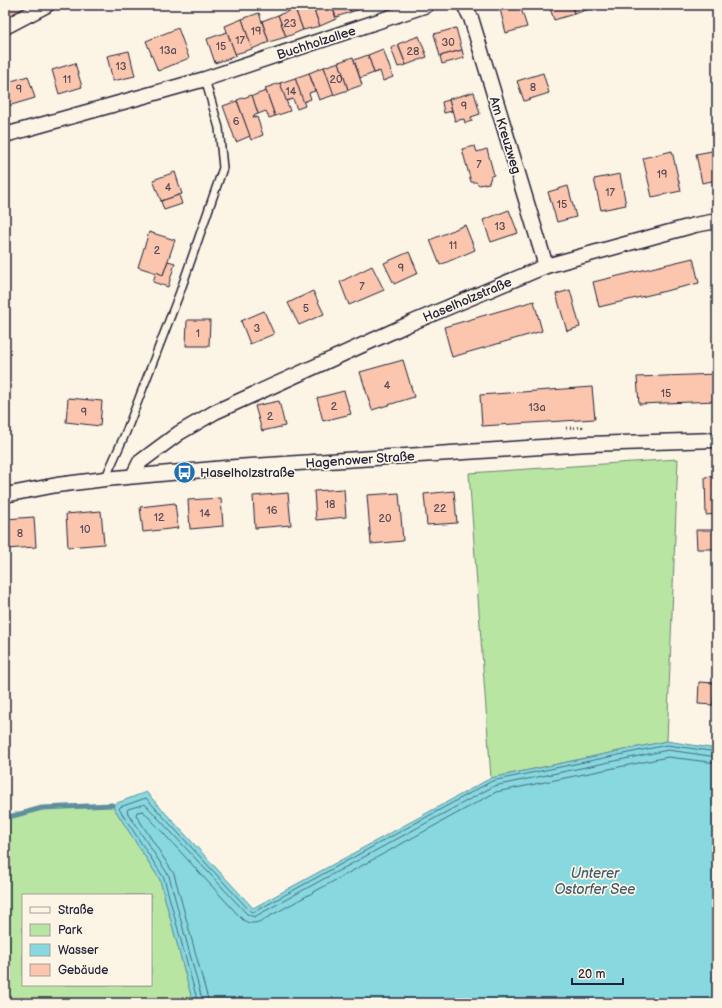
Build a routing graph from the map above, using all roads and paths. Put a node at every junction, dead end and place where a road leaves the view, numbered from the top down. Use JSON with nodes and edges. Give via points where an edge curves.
{"nodes":[{"id":1,"x":47,"y":5,"type":"edge"},
{"id":2,"x":427,"y":5,"type":"edge"},
{"id":3,"x":464,"y":5,"type":"edge"},
{"id":4,"x":5,"y":27,"type":"edge"},
{"id":5,"x":205,"y":79,"type":"junction"},
{"id":6,"x":5,"y":135,"type":"edge"},
{"id":7,"x":717,"y":221,"type":"edge"},
{"id":8,"x":546,"y":266,"type":"junction"},
{"id":9,"x":717,"y":440,"type":"edge"},
{"id":10,"x":133,"y":476,"type":"junction"},
{"id":11,"x":105,"y":479,"type":"junction"},
{"id":12,"x":5,"y":495,"type":"edge"}],
"edges":[{"from":1,"to":4,"type":"street"},
{"from":2,"to":5,"type":"street","name":"Buchholzallee"},
{"from":3,"to":8,"type":"street","name":"Am Kreuzweg","via":[[471,18]]},
{"from":5,"to":6,"type":"street","name":"Buchholzallee"},
{"from":5,"to":11,"type":"lane","via":[[219,128],[223,168],[180,292]]},
{"from":7,"to":8,"type":"street","name":"Haselholzstraße"},
{"from":8,"to":10,"type":"street","name":"Haselholzstraße","via":[[411,323],[216,412],[179,433],[140,462]]},
{"from":9,"to":10,"type":"street","name":"Hagenower Straße","via":[[588,444]]},
{"from":10,"to":11,"type":"street","name":"Hagenower Straße"},
{"from":11,"to":12,"type":"street","name":"Hagenower Straße"}]}
